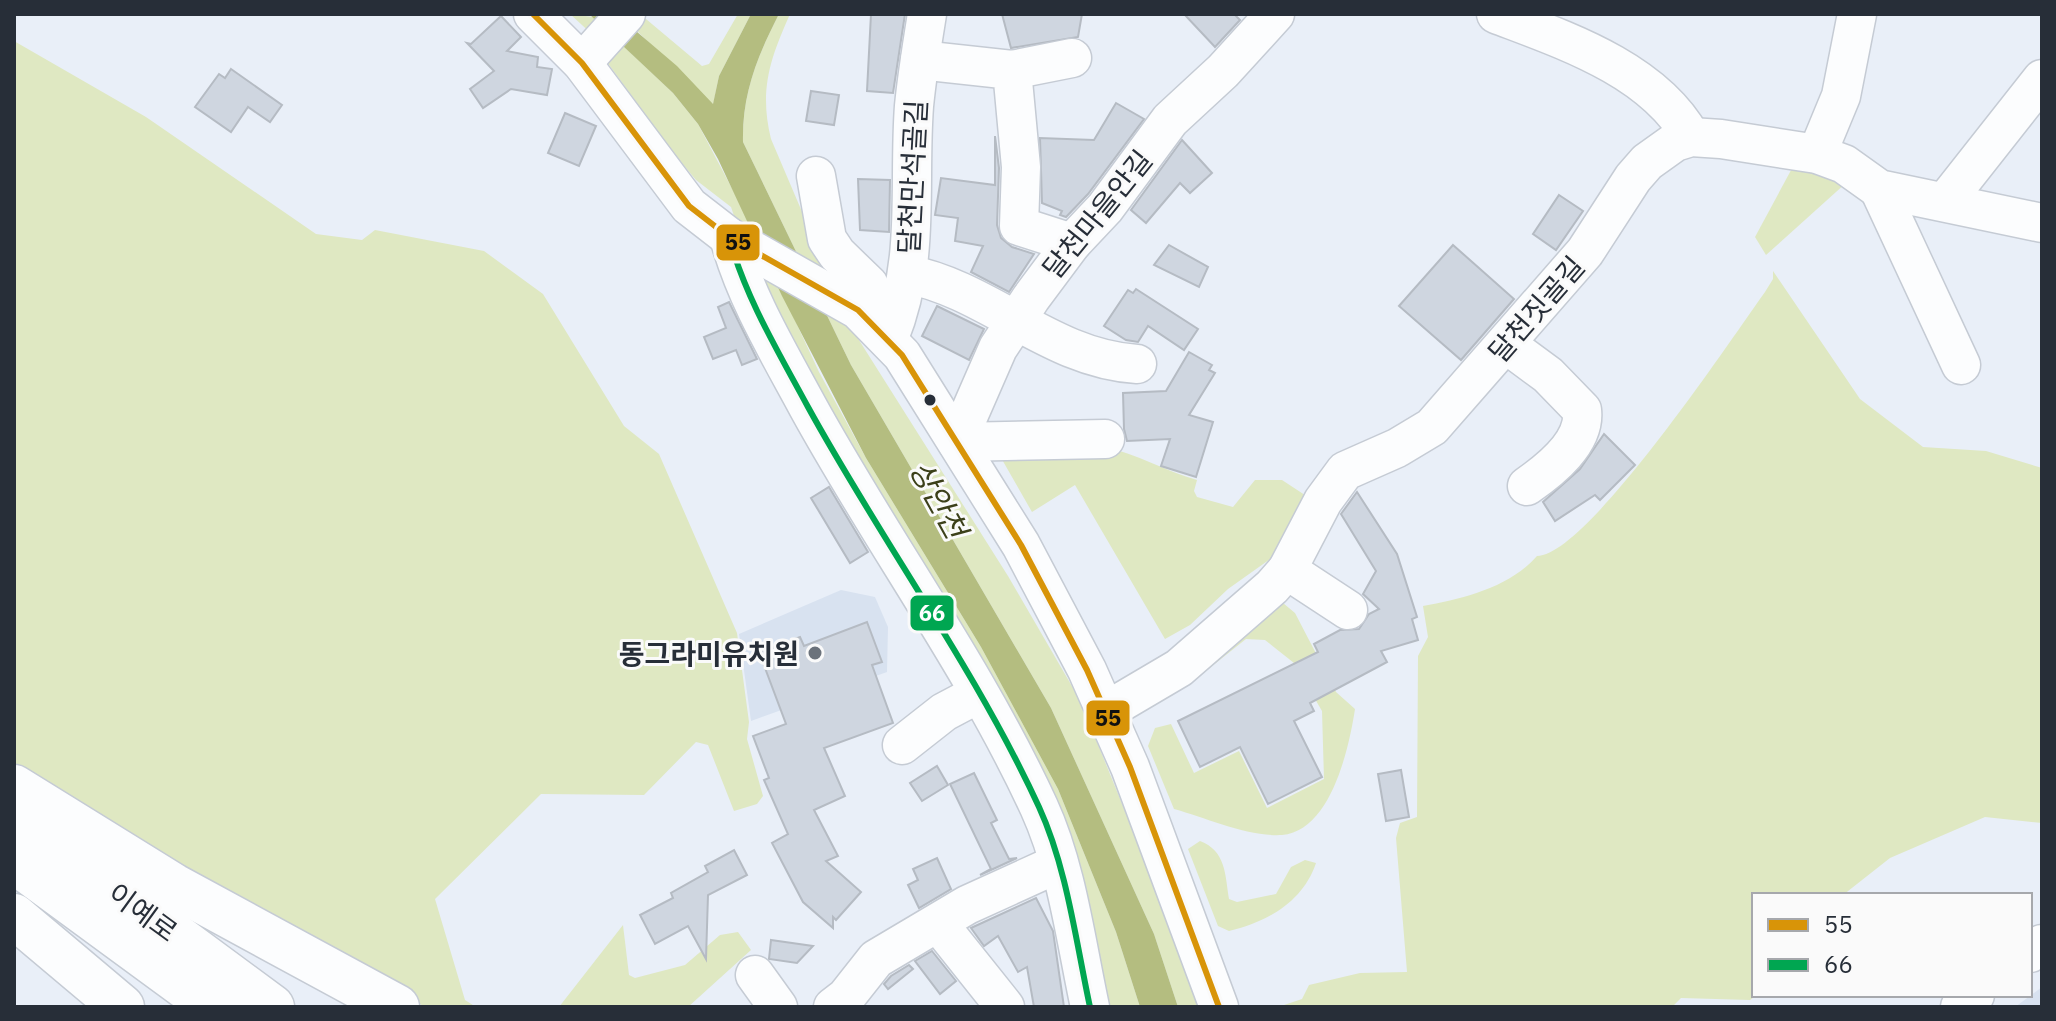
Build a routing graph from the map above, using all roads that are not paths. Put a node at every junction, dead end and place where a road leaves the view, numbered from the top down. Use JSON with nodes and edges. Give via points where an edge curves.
{"nodes":[{"id":1,"x":533,"y":14,"type":"edge"},
{"id":2,"x":626,"y":14,"type":"edge"},
{"id":3,"x":927,"y":14,"type":"edge"},
{"id":4,"x":1275,"y":14,"type":"edge"},
{"id":5,"x":1496,"y":14,"type":"edge"},
{"id":6,"x":1857,"y":14,"type":"edge"},
{"id":7,"x":591,"y":54,"type":"junction"},
{"id":8,"x":1072,"y":58,"type":"dead end"},
{"id":9,"x":920,"y":60,"type":"junction"},
{"id":10,"x":1012,"y":70,"type":"junction"},
{"id":11,"x":2042,"y":79,"type":"edge"},
{"id":12,"x":1691,"y":137,"type":"junction"},
{"id":13,"x":1817,"y":154,"type":"junction"},
{"id":14,"x":816,"y":176,"type":"dead end"},
{"id":15,"x":1879,"y":189,"type":"junction"},
{"id":16,"x":1945,"y":202,"type":"junction"},
{"id":17,"x":2042,"y":223,"type":"edge"},
{"id":18,"x":735,"y":240,"type":"junction"},
{"id":19,"x":1072,"y":243,"type":"junction"},
{"id":20,"x":907,"y":274,"type":"junction"},
{"id":21,"x":1016,"y":321,"type":"junction"},
{"id":22,"x":889,"y":338,"type":"junction"},
{"id":23,"x":1506,"y":344,"type":"junction"},
{"id":24,"x":1137,"y":364,"type":"dead end"},
{"id":25,"x":1961,"y":365,"type":"dead end"},
{"id":26,"x":1105,"y":439,"type":"dead end"},
{"id":27,"x":957,"y":442,"type":"junction"},
{"id":28,"x":1527,"y":486,"type":"dead end"},
{"id":29,"x":1287,"y":570,"type":"junction"},
{"id":30,"x":1348,"y":610,"type":"dead end"},
{"id":31,"x":978,"y":694,"type":"junction"},
{"id":32,"x":1106,"y":711,"type":"junction"},
{"id":33,"x":902,"y":745,"type":"dead end"},
{"id":34,"x":14,"y":787,"type":"edge"},
{"id":35,"x":14,"y":817,"type":"edge"},
{"id":36,"x":14,"y":861,"type":"edge"},
{"id":37,"x":1057,"y":864,"type":"junction"},
{"id":38,"x":14,"y":916,"type":"edge"},
{"id":39,"x":938,"y":923,"type":"junction"},
{"id":40,"x":755,"y":975,"type":"dead end"},
{"id":41,"x":122,"y":1007,"type":"edge"},
{"id":42,"x":213,"y":1007,"type":"edge"},
{"id":43,"x":272,"y":1007,"type":"edge"},
{"id":44,"x":397,"y":1007,"type":"edge"},
{"id":45,"x":778,"y":1007,"type":"edge"},
{"id":46,"x":833,"y":1007,"type":"edge"},
{"id":47,"x":1005,"y":1007,"type":"edge"},
{"id":48,"x":1090,"y":1007,"type":"edge"},
{"id":49,"x":1219,"y":1007,"type":"edge"}],
"edges":[{"from":1,"to":7,"type":"street"},
{"from":2,"to":7,"type":"street"},
{"from":3,"to":9,"type":"street","name":"달천만석골길"},
{"from":4,"to":19,"type":"street","name":"달천마을안길","via":[[1170,120]]},
{"from":5,"to":12,"type":"street","via":[[1574,44],[1629,76],[1656,96]]},
{"from":6,"to":13,"type":"street","via":[[1841,96]]},
{"from":7,"to":18,"type":"street","via":[[669,183],[689,206]]},
{"from":8,"to":10,"type":"street"},
{"from":9,"to":10,"type":"street"},
{"from":9,"to":20,"type":"street","name":"달천만석골길"},
{"from":10,"to":19,"type":"street","via":[[1021,167],[1019,226]]},
{"from":11,"to":16,"type":"street"},
{"from":12,"to":13,"type":"street"},
{"from":12,"to":23,"type":"street","name":"달천짓골길","via":[[1660,152],[1633,178],[1585,252]]},
{"from":13,"to":15,"type":"street","via":[[1844,164]]},
{"from":14,"to":22,"type":"street","via":[[827,239],[869,285]]},
{"from":15,"to":16,"type":"street"},
{"from":15,"to":25,"type":"street"},
{"from":16,"to":17,"type":"street"},
{"from":18,"to":22,"type":"street","via":[[842,300]]},
{"from":18,"to":31,"type":"street","via":[[745,283],[795,382]]},
{"from":19,"to":21,"type":"street","name":"달천마을안길"},
{"from":20,"to":21,"type":"street"},
{"from":20,"to":22,"type":"street","name":"달천만석골길"},
{"from":21,"to":24,"type":"street","via":[[1057,344]]},
{"from":21,"to":27,"type":"street","name":"달천마을안길","via":[[991,362]]},
{"from":22,"to":27,"type":"street"},
{"from":23,"to":28,"type":"street","via":[[1548,375],[1582,410],[1582,422],[1562,458]]},
{"from":23,"to":29,"type":"street","name":"달천짓골길","via":[[1432,427],[1345,471]]},
{"from":26,"to":27,"type":"street"},
{"from":27,"to":32,"type":"street","via":[[1049,596]]},
{"from":29,"to":30,"type":"street"},
{"from":29,"to":32,"type":"street","name":"달천짓골길","via":[[1179,668]]},
{"from":31,"to":33,"type":"street"},
{"from":31,"to":37,"type":"street","via":[[1039,808]]},
{"from":32,"to":49,"type":"street"},
{"from":34,"to":44,"type":"highway","via":[[174,886]]},
{"from":35,"to":43,"type":"highway","name":"이예로"},
{"from":36,"to":42,"type":"highway","name":"이예로"},
{"from":37,"to":39,"type":"street"},
{"from":37,"to":48,"type":"street"},
{"from":38,"to":41,"type":"highway"},
{"from":39,"to":46,"type":"street","via":[[876,959]]},
{"from":39,"to":47,"type":"street"},
{"from":40,"to":45,"type":"street"}]}
